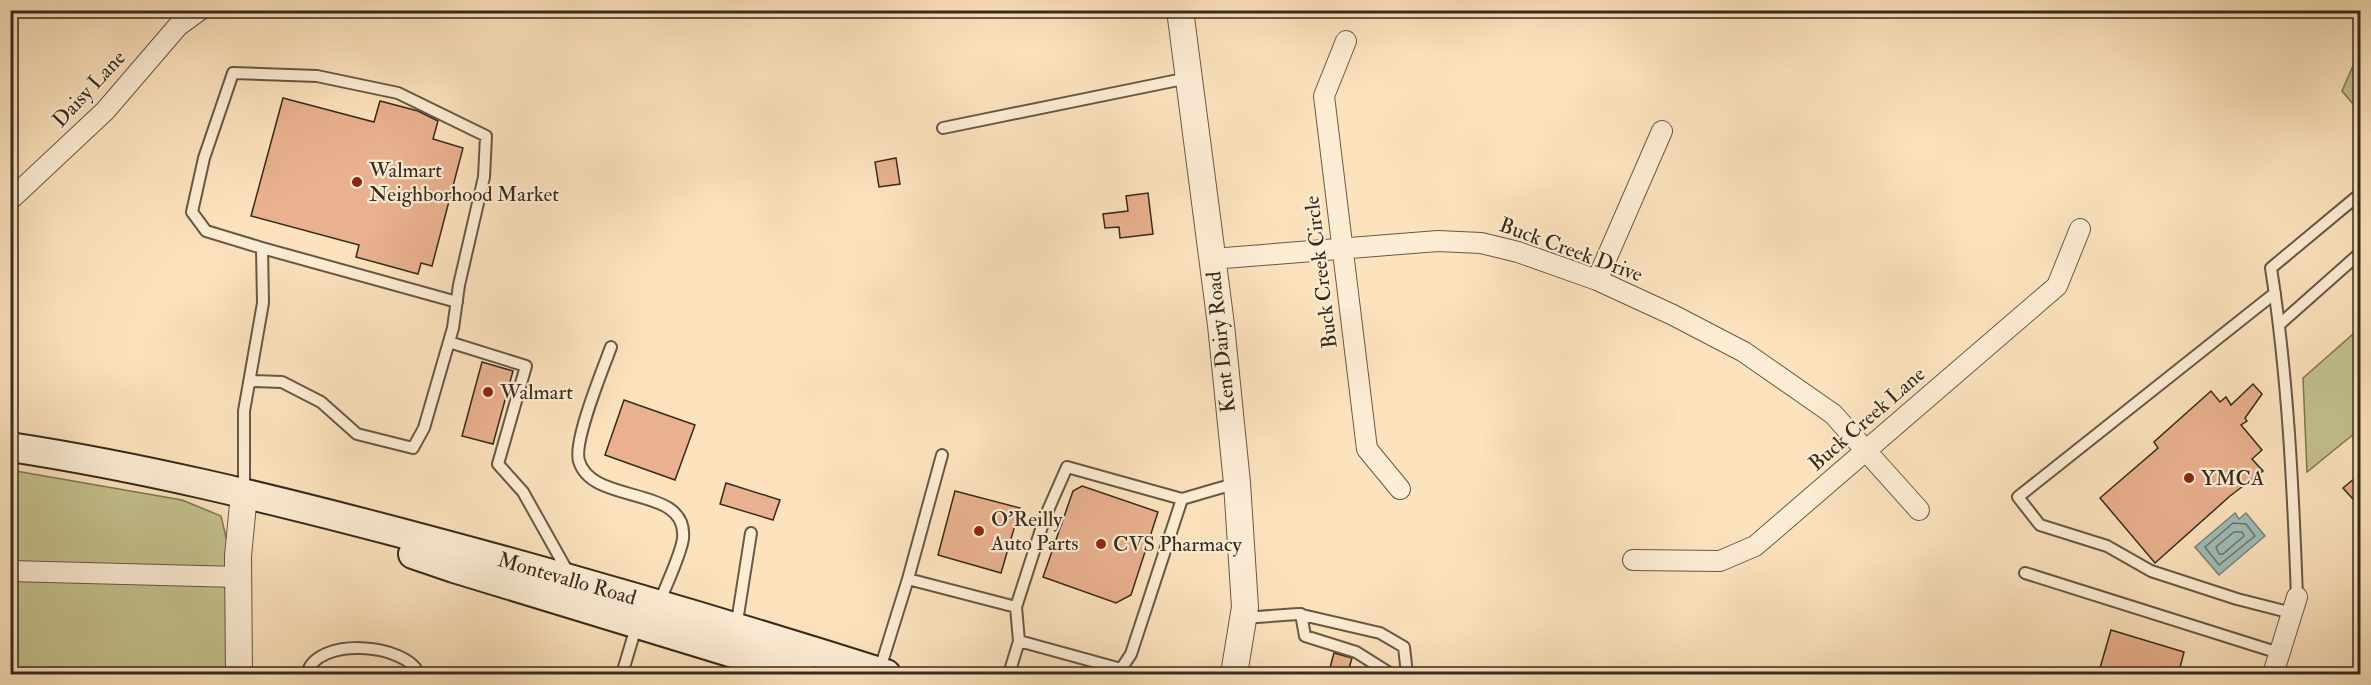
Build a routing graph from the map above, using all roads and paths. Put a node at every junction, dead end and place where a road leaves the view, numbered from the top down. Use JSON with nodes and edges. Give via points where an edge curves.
{"nodes":[{"id":1,"x":200,"y":10,"type":"edge"},
{"id":2,"x":1180,"y":10,"type":"edge"},
{"id":3,"x":1346,"y":41,"type":"dead end"},
{"id":4,"x":1188,"y":78,"type":"junction"},
{"id":5,"x":943,"y":128,"type":"dead end"},
{"id":6,"x":1662,"y":131,"type":"dead end"},
{"id":7,"x":2361,"y":194,"type":"edge"},
{"id":8,"x":10,"y":200,"type":"edge"},
{"id":9,"x":2080,"y":229,"type":"dead end"},
{"id":10,"x":262,"y":248,"type":"junction"},
{"id":11,"x":1343,"y":248,"type":"junction"},
{"id":12,"x":2361,"y":253,"type":"edge"},
{"id":13,"x":1212,"y":258,"type":"junction"},
{"id":14,"x":1597,"y":280,"type":"junction"},
{"id":15,"x":2275,"y":293,"type":"junction"},
{"id":16,"x":457,"y":302,"type":"junction"},
{"id":17,"x":2280,"y":324,"type":"junction"},
{"id":18,"x":449,"y":342,"type":"junction"},
{"id":19,"x":610,"y":347,"type":"dead end"},
{"id":20,"x":251,"y":381,"type":"junction"},
{"id":21,"x":10,"y":447,"type":"edge"},
{"id":22,"x":1867,"y":451,"type":"junction"},
{"id":23,"x":942,"y":455,"type":"dead end"},
{"id":24,"x":1238,"y":483,"type":"junction"},
{"id":25,"x":1400,"y":489,"type":"dead end"},
{"id":26,"x":244,"y":494,"type":"junction"},
{"id":27,"x":1182,"y":499,"type":"junction"},
{"id":28,"x":1919,"y":510,"type":"dead end"},
{"id":29,"x":752,"y":533,"type":"dead end"},
{"id":30,"x":1633,"y":560,"type":"dead end"},
{"id":31,"x":10,"y":571,"type":"edge"},
{"id":32,"x":2025,"y":573,"type":"dead end"},
{"id":33,"x":238,"y":577,"type":"junction"},
{"id":34,"x":908,"y":579,"type":"junction"},
{"id":35,"x":572,"y":580,"type":"junction"},
{"id":36,"x":2295,"y":605,"type":"junction"},
{"id":37,"x":1016,"y":607,"type":"junction"},
{"id":38,"x":1300,"y":614,"type":"junction"},
{"id":39,"x":651,"y":618,"type":"junction"},
{"id":40,"x":1244,"y":618,"type":"junction"},
{"id":41,"x":736,"y":628,"type":"junction"},
{"id":42,"x":1018,"y":641,"type":"junction"},
{"id":43,"x":2279,"y":653,"type":"junction"},
{"id":44,"x":882,"y":673,"type":"edge"},
{"id":45,"x":239,"y":675,"type":"edge"},
{"id":46,"x":307,"y":675,"type":"edge"},
{"id":47,"x":419,"y":675,"type":"edge"},
{"id":48,"x":622,"y":675,"type":"edge"},
{"id":49,"x":802,"y":675,"type":"edge"},
{"id":50,"x":1009,"y":675,"type":"edge"},
{"id":51,"x":1234,"y":675,"type":"edge"},
{"id":52,"x":1391,"y":675,"type":"edge"},
{"id":53,"x":1407,"y":675,"type":"edge"},
{"id":54,"x":2273,"y":675,"type":"edge"}],
"edges":[{"from":1,"to":8,"type":"street","name":"Daisy Lane","via":[[178,26],[105,111]]},
{"from":2,"to":4,"type":"street","name":"Kent Dairy Road"},
{"from":3,"to":11,"type":"street","name":"Buck Creek Circle","via":[[1324,96]]},
{"from":4,"to":5,"type":"lane"},
{"from":4,"to":13,"type":"street","name":"Kent Dairy Road"},
{"from":6,"to":14,"type":"street"},
{"from":7,"to":15,"type":"lane","via":[[2271,268]]},
{"from":9,"to":22,"type":"street","name":"Buck Creek Lane","via":[[2057,286]]},
{"from":10,"to":16,"type":"lane"},
{"from":10,"to":16,"type":"lane","via":[[206,231],[192,212],[204,158],[233,73],[317,76],[398,93],[486,136],[484,177]]},
{"from":10,"to":20,"type":"lane","via":[[263,303]]},
{"from":11,"to":13,"type":"street","name":"Buck Creek Drive"},
{"from":11,"to":14,"type":"street","name":"Buck Creek Drive","via":[[1438,241],[1481,243]]},
{"from":11,"to":25,"type":"street","name":"Buck Creek Circle","via":[[1367,448]]},
{"from":12,"to":17,"type":"lane"},
{"from":13,"to":24,"type":"street","name":"Kent Dairy Road"},
{"from":14,"to":22,"type":"street","name":"Buck Creek Drive","via":[[1744,352],[1833,414]]},
{"from":15,"to":17,"type":"lane"},
{"from":15,"to":36,"type":"lane","via":[[2018,497],[2040,525],[2108,546],[2151,571],[2237,599]]},
{"from":16,"to":18,"type":"lane"},
{"from":17,"to":36,"type":"lane","via":[[2293,487]]},
{"from":18,"to":20,"type":"lane","via":[[424,428],[413,448],[357,434],[321,402],[282,382]]},
{"from":18,"to":35,"type":"lane","via":[[526,366],[498,464],[523,492]]},
{"from":19,"to":39,"type":"lane","via":[[581,434],[578,460],[592,481],[670,508],[680,518],[683,538]]},
{"from":20,"to":26,"type":"lane","via":[[244,411]]},
{"from":21,"to":26,"type":"main road","name":"Montevallo Road","via":[[140,470]]},
{"from":22,"to":28,"type":"street","name":"Buck Creek Drive"},
{"from":22,"to":30,"type":"street","name":"Buck Creek Lane","via":[[1755,546],[1720,561]]},
{"from":23,"to":34,"type":"lane"},
{"from":24,"to":27,"type":"lane"},
{"from":24,"to":40,"type":"street","name":"Kent Dairy Road"},
{"from":26,"to":33,"type":"street"},
{"from":26,"to":35,"type":"main road","name":"Montevallo Road"},
{"from":26,"to":39,"type":"main road","name":"Montevallo Road","via":[[454,568]]},
{"from":27,"to":37,"type":"lane","via":[[1067,467],[1045,517]]},
{"from":27,"to":42,"type":"lane","via":[[1131,654],[1121,669]]},
{"from":29,"to":41,"type":"lane"},
{"from":31,"to":33,"type":"street"},
{"from":32,"to":43,"type":"lane"},
{"from":33,"to":45,"type":"street"},
{"from":34,"to":37,"type":"lane"},
{"from":34,"to":44,"type":"lane"},
{"from":35,"to":39,"type":"main road","name":"Montevallo Road"},
{"from":36,"to":43,"type":"street"},
{"from":37,"to":42,"type":"lane"},
{"from":38,"to":40,"type":"lane"},
{"from":38,"to":52,"type":"lane","via":[[1305,636],[1356,652]]},
{"from":38,"to":53,"type":"lane","via":[[1380,633],[1404,647]]},
{"from":39,"to":41,"type":"main road","name":"Montevallo Road"},
{"from":39,"to":48,"type":"lane"},
{"from":39,"to":49,"type":"main road","name":"Montevallo Road"},
{"from":40,"to":51,"type":"street","name":"Kent Dairy Road"},
{"from":41,"to":44,"type":"main road","name":"Montevallo Road"},
{"from":42,"to":50,"type":"lane"},
{"from":43,"to":54,"type":"street"},
{"from":46,"to":47,"type":"lane","via":[[318,659],[353,647],[391,653],[410,662]]}]}
